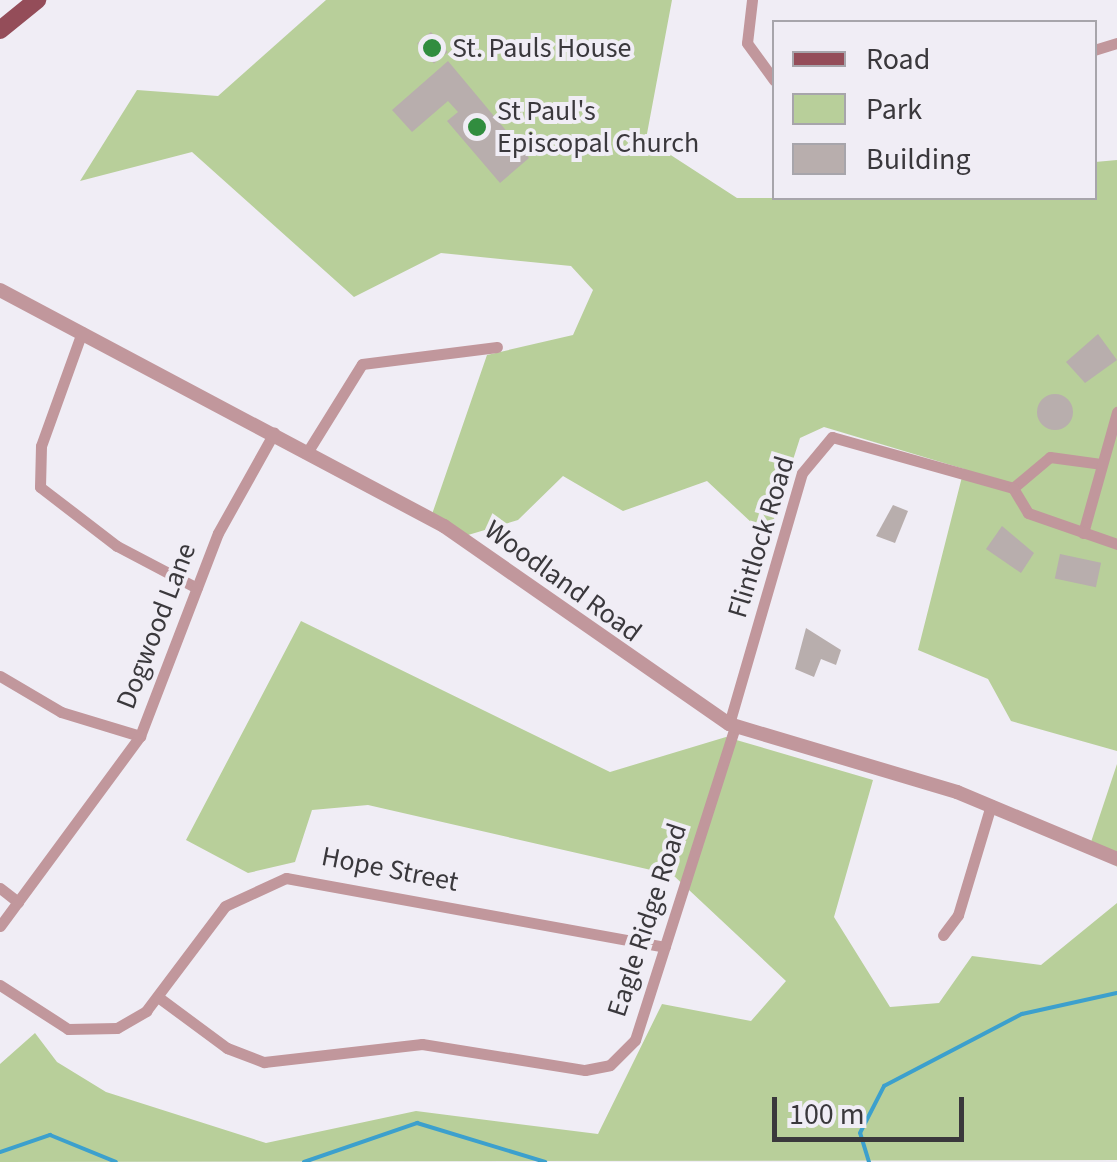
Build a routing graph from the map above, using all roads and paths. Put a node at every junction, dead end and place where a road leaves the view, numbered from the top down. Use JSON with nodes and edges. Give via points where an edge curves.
{"nodes":[{"id":1,"x":36,"y":0,"type":"edge"},
{"id":2,"x":752,"y":0,"type":"edge"},
{"id":3,"x":0,"y":30,"type":"edge"},
{"id":4,"x":772,"y":77,"type":"edge"},
{"id":5,"x":0,"y":290,"type":"edge"},
{"id":6,"x":82,"y":332,"type":"junction"},
{"id":7,"x":497,"y":347,"type":"dead end"},
{"id":8,"x":1117,"y":412,"type":"edge"},
{"id":9,"x":274,"y":433,"type":"junction"},
{"id":10,"x":308,"y":452,"type":"junction"},
{"id":11,"x":1101,"y":464,"type":"junction"},
{"id":12,"x":1013,"y":488,"type":"junction"},
{"id":13,"x":1082,"y":533,"type":"junction"},
{"id":14,"x":1117,"y":544,"type":"edge"},
{"id":15,"x":198,"y":588,"type":"junction"},
{"id":16,"x":0,"y":676,"type":"edge"},
{"id":17,"x":732,"y":726,"type":"junction"},
{"id":18,"x":140,"y":736,"type":"junction"},
{"id":19,"x":991,"y":805,"type":"junction"},
{"id":20,"x":1117,"y":859,"type":"edge"},
{"id":21,"x":0,"y":888,"type":"edge"},
{"id":22,"x":18,"y":902,"type":"junction"},
{"id":23,"x":0,"y":926,"type":"edge"},
{"id":24,"x":942,"y":935,"type":"dead end"},
{"id":25,"x":665,"y":947,"type":"junction"},
{"id":26,"x":0,"y":985,"type":"edge"},
{"id":27,"x":158,"y":998,"type":"junction"}],
"edges":[{"from":1,"to":3,"type":"main road"},
{"from":2,"to":4,"type":"street","via":[[747,43]]},
{"from":5,"to":6,"type":"street","name":"Woodland Road"},
{"from":6,"to":9,"type":"street","name":"Woodland Road"},
{"from":6,"to":15,"type":"street","via":[[41,446],[40,486],[117,546]]},
{"from":7,"to":10,"type":"street","via":[[362,364]]},
{"from":8,"to":11,"type":"street"},
{"from":9,"to":10,"type":"street","name":"Woodland Road"},
{"from":9,"to":15,"type":"street","name":"Dogwood Lane"},
{"from":10,"to":17,"type":"street","name":"Woodland Road","via":[[444,526]]},
{"from":11,"to":12,"type":"street","via":[[1050,457]]},
{"from":11,"to":13,"type":"street"},
{"from":12,"to":13,"type":"street","name":"Flintlock Road","via":[[1028,512]]},
{"from":12,"to":17,"type":"street","name":"Flintlock Road","via":[[832,437],[821,444],[802,473]]},
{"from":13,"to":14,"type":"street","name":"Flintlock Road"},
{"from":15,"to":18,"type":"street","name":"Dogwood Lane"},
{"from":16,"to":18,"type":"street","via":[[61,712]]},
{"from":17,"to":19,"type":"street","name":"Woodland Road"},
{"from":17,"to":25,"type":"street","name":"Eagle Ridge Road"},
{"from":18,"to":22,"type":"street","name":"Dogwood Lane"},
{"from":19,"to":20,"type":"street","name":"Woodland Road"},
{"from":19,"to":24,"type":"street","via":[[958,916]]},
{"from":21,"to":22,"type":"street"},
{"from":22,"to":23,"type":"street","name":"Dogwood Lane"},
{"from":25,"to":27,"type":"street","name":"Hope Street","via":[[286,878],[225,906]]},
{"from":25,"to":27,"type":"street","name":"Eagle Ridge Road","via":[[635,1040],[597,1069],[422,1044],[264,1062],[227,1048]]},
{"from":26,"to":27,"type":"street","name":"Hope Street","via":[[53,1024],[85,1032],[133,1021]]}]}
